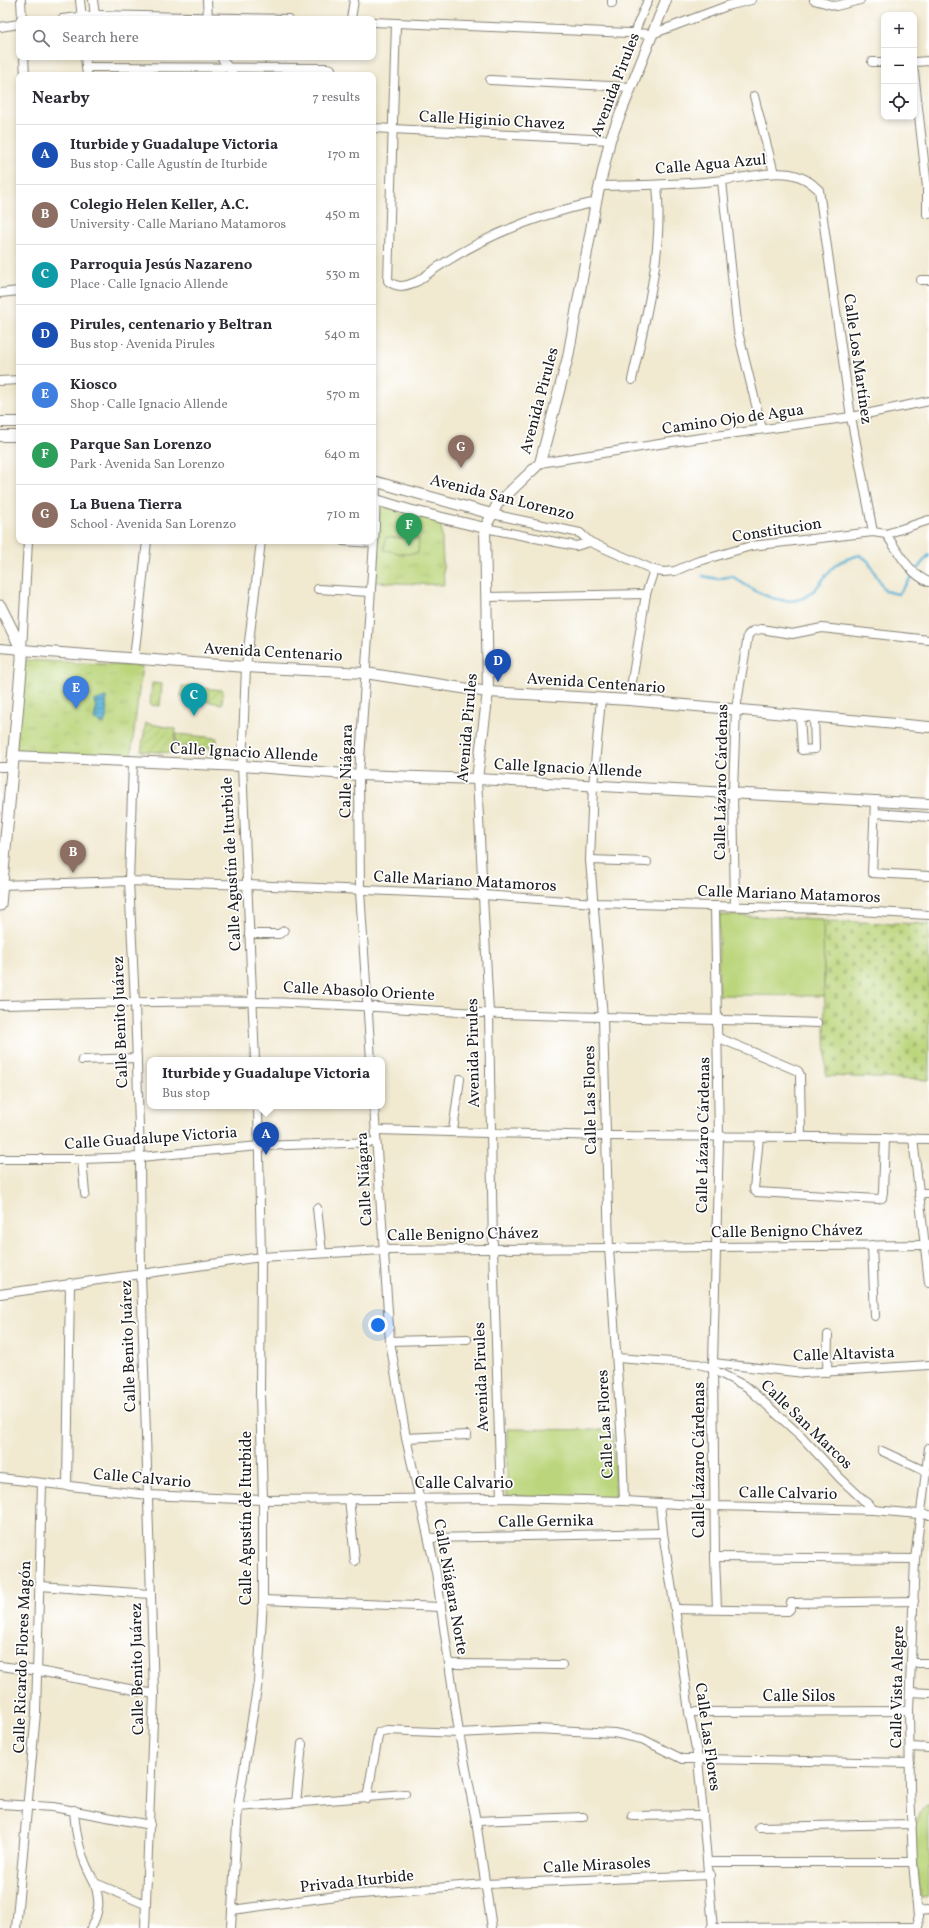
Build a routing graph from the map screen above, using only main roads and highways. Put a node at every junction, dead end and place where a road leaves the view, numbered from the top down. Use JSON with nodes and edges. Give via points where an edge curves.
{"nodes":[{"id":1,"x":0,"y":606,"type":"edge"},
{"id":2,"x":1,"y":885,"type":"edge"},
{"id":3,"x":0,"y":905,"type":"edge"}],
"edges":[{"from":1,"to":2,"type":"main road","via":[[22,650]]},
{"from":2,"to":3,"type":"main road"}]}
